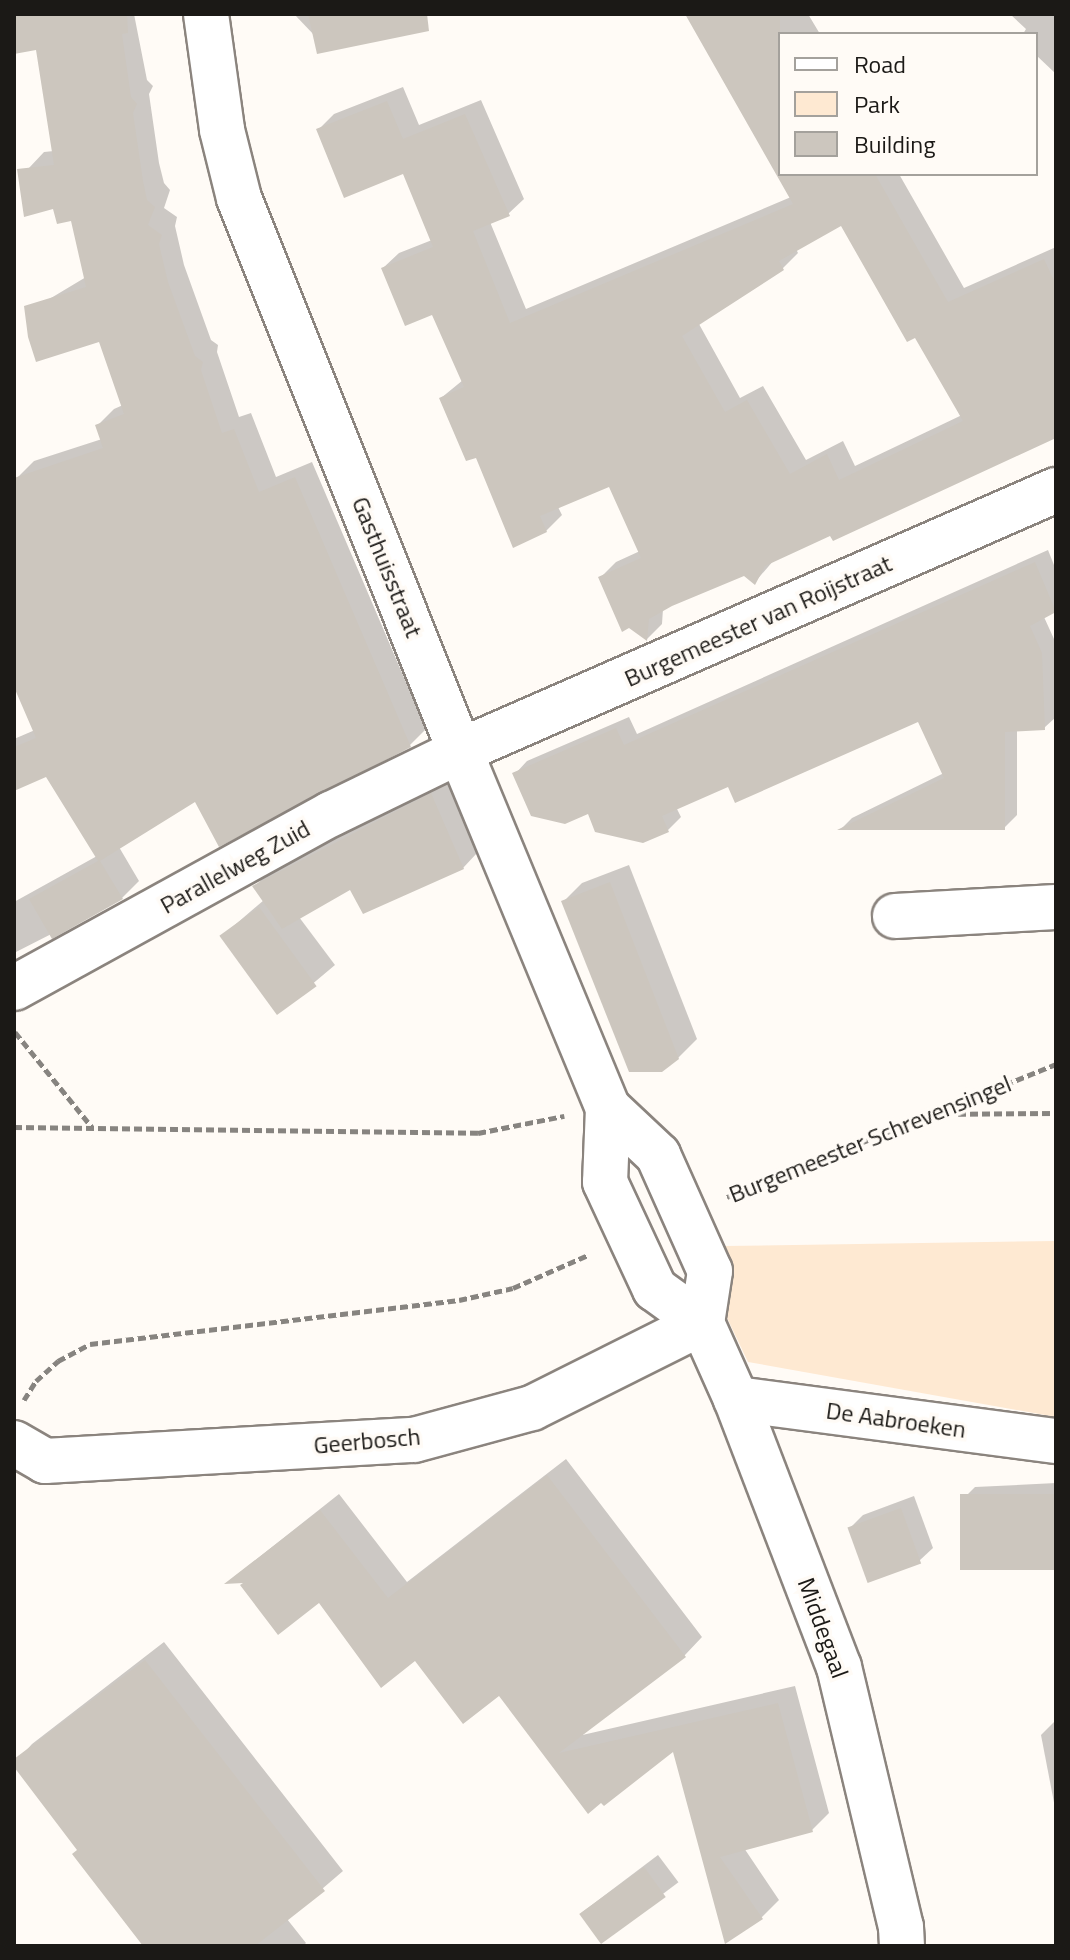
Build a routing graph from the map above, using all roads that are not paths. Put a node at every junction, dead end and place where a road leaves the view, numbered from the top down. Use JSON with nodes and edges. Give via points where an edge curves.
{"nodes":[{"id":1,"x":206,"y":14,"type":"edge"},
{"id":2,"x":1056,"y":490,"type":"edge"},
{"id":3,"x":460,"y":751,"type":"junction"},
{"id":4,"x":1056,"y":907,"type":"edge"},
{"id":5,"x":895,"y":916,"type":"dead end"},
{"id":6,"x":14,"y":988,"type":"edge"},
{"id":7,"x":608,"y":1108,"type":"junction"},
{"id":8,"x":702,"y":1323,"type":"junction"},
{"id":9,"x":736,"y":1399,"type":"junction"},
{"id":10,"x":15,"y":1427,"type":"edge"},
{"id":11,"x":1056,"y":1441,"type":"edge"},
{"id":12,"x":902,"y":1946,"type":"edge"}],
"edges":[{"from":1,"to":3,"type":"street","name":"Gasthuisstraat","via":[[222,130],[239,198]]},
{"from":2,"to":3,"type":"street","name":"Burgemeester van Roijstraat"},
{"from":3,"to":6,"type":"street","name":"Parallelweg Zuid","via":[[331,814]]},
{"from":3,"to":7,"type":"street","name":"Gasthuisstraat"},
{"from":4,"to":5,"type":"street"},
{"from":7,"to":8,"type":"street","name":"Gasthuisstraat","via":[[658,1155],[710,1271]]},
{"from":7,"to":8,"type":"street","name":"Gasthuisstraat","via":[[605,1182],[655,1289]]},
{"from":8,"to":9,"type":"street","name":"Middegaal"},
{"from":8,"to":10,"type":"street","name":"Geerbosch","via":[[532,1408],[414,1440],[45,1461]]},
{"from":9,"to":11,"type":"street","name":"De Aabroeken"},
{"from":9,"to":12,"type":"street","name":"Middegaal","via":[[839,1667]]}]}
